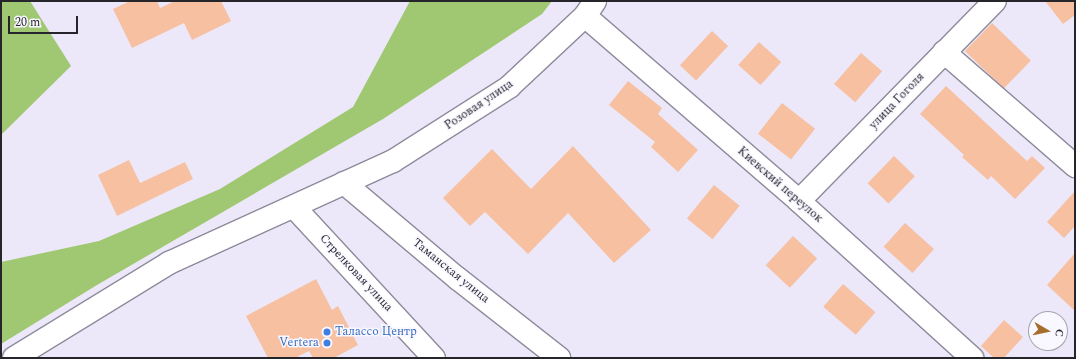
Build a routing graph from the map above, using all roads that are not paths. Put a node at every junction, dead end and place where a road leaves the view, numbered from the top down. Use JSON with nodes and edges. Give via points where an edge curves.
{"nodes":[{"id":1,"x":995,"y":1,"type":"edge"},
{"id":2,"x":590,"y":8,"type":"edge"},
{"id":3,"x":944,"y":52,"type":"junction"},
{"id":4,"x":1075,"y":166,"type":"edge"},
{"id":5,"x":344,"y":183,"type":"junction"},
{"id":6,"x":799,"y":201,"type":"junction"},
{"id":7,"x":294,"y":207,"type":"junction"},
{"id":8,"x":423,"y":355,"type":"edge"},
{"id":9,"x":14,"y":358,"type":"edge"},
{"id":10,"x":559,"y":358,"type":"edge"},
{"id":11,"x":972,"y":358,"type":"edge"}],
"edges":[{"from":1,"to":3,"type":"street","name":"улица Гоголя"},
{"from":2,"to":5,"type":"street","name":"Розовая улица","via":[[509,87],[393,161]]},
{"from":2,"to":6,"type":"street","name":"Киевский переулок"},
{"from":3,"to":4,"type":"street"},
{"from":3,"to":6,"type":"street","name":"улица Гоголя"},
{"from":5,"to":7,"type":"street","name":"Розовая улица"},
{"from":5,"to":10,"type":"street","name":"Таманская улица","via":[[457,278]]},
{"from":6,"to":11,"type":"street","name":"Киевский переулок"},
{"from":7,"to":8,"type":"street","name":"Стрелковая улица"},
{"from":7,"to":9,"type":"street","name":"Розовая улица","via":[[169,263]]}]}
